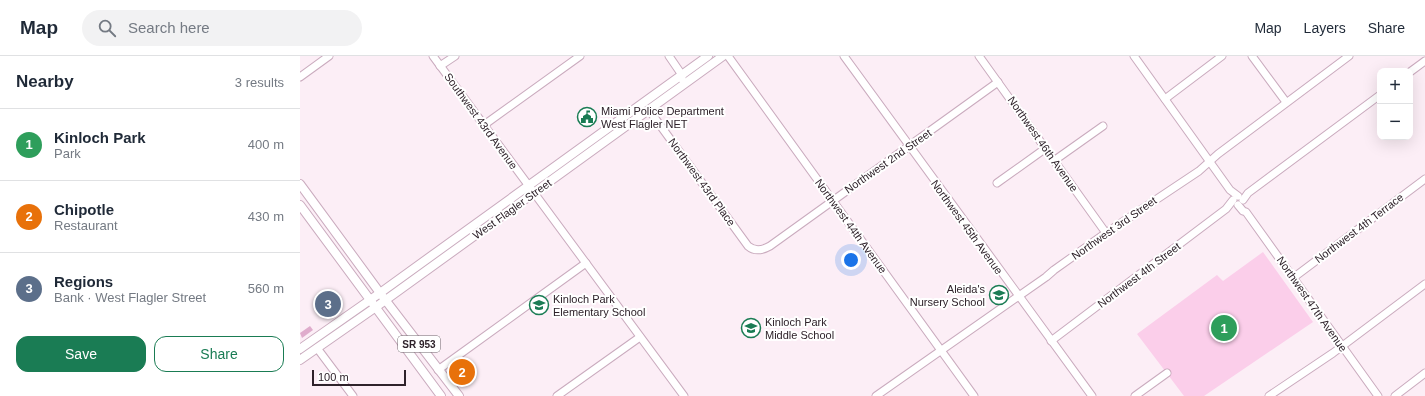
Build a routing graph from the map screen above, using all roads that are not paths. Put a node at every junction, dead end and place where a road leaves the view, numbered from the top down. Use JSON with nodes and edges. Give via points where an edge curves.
{"nodes":[{"id":1,"x":329,"y":56,"type":"edge"},
{"id":2,"x":433,"y":56,"type":"edge"},
{"id":3,"x":455,"y":56,"type":"edge"},
{"id":4,"x":580,"y":56,"type":"edge"},
{"id":5,"x":669,"y":56,"type":"edge"},
{"id":6,"x":708,"y":56,"type":"edge"},
{"id":7,"x":723,"y":56,"type":"edge"},
{"id":8,"x":728,"y":56,"type":"edge"},
{"id":9,"x":844,"y":56,"type":"edge"},
{"id":10,"x":980,"y":56,"type":"edge"},
{"id":11,"x":1134,"y":56,"type":"edge"},
{"id":12,"x":1222,"y":56,"type":"edge"},
{"id":13,"x":1252,"y":56,"type":"edge"},
{"id":14,"x":1349,"y":56,"type":"edge"},
{"id":15,"x":1425,"y":61,"type":"edge"},
{"id":16,"x":440,"y":66,"type":"junction"},
{"id":17,"x":1413,"y":70,"type":"edge"},
{"id":18,"x":682,"y":75,"type":"junction"},
{"id":19,"x":300,"y":77,"type":"edge"},
{"id":20,"x":998,"y":82,"type":"junction"},
{"id":21,"x":683,"y":85,"type":"junction"},
{"id":22,"x":1377,"y":97,"type":"edge"},
{"id":23,"x":1165,"y":99,"type":"junction"},
{"id":24,"x":1286,"y":102,"type":"junction"},
{"id":25,"x":649,"y":110,"type":"junction"},
{"id":26,"x":484,"y":125,"type":"junction"},
{"id":27,"x":1103,"y":126,"type":"dead end"},
{"id":28,"x":909,"y":146,"type":"junction"},
{"id":29,"x":1046,"y":148,"type":"junction"},
{"id":30,"x":1055,"y":160,"type":"junction"},
{"id":31,"x":1210,"y":162,"type":"junction"},
{"id":32,"x":1425,"y":179,"type":"edge"},
{"id":33,"x":997,"y":183,"type":"dead end"},
{"id":34,"x":300,"y":184,"type":"edge"},
{"id":35,"x":529,"y":186,"type":"junction"},
{"id":36,"x":300,"y":192,"type":"edge"},
{"id":37,"x":534,"y":193,"type":"junction"},
{"id":38,"x":1238,"y":200,"type":"junction"},
{"id":39,"x":313,"y":201,"type":"junction"},
{"id":40,"x":832,"y":201,"type":"junction"},
{"id":41,"x":300,"y":205,"type":"edge"},
{"id":42,"x":1106,"y":233,"type":"junction"},
{"id":43,"x":757,"y":250,"type":"joint"},
{"id":44,"x":586,"y":263,"type":"junction"},
{"id":45,"x":1293,"y":278,"type":"junction"},
{"id":46,"x":1425,"y":284,"type":"edge"},
{"id":47,"x":380,"y":293,"type":"junction"},
{"id":48,"x":1018,"y":297,"type":"junction"},
{"id":49,"x":370,"y":300,"type":"junction"},
{"id":50,"x":386,"y":300,"type":"junction"},
{"id":51,"x":376,"y":307,"type":"junction"},
{"id":52,"x":640,"y":337,"type":"junction"},
{"id":53,"x":1051,"y":341,"type":"junction"},
{"id":54,"x":1342,"y":346,"type":"junction"},
{"id":55,"x":317,"y":348,"type":"junction"},
{"id":56,"x":300,"y":349,"type":"edge"},
{"id":57,"x":941,"y":351,"type":"junction"},
{"id":58,"x":300,"y":360,"type":"edge"},
{"id":59,"x":438,"y":370,"type":"junction"},
{"id":60,"x":1166,"y":372,"type":"dead end"},
{"id":61,"x":1425,"y":373,"type":"edge"},
{"id":62,"x":353,"y":396,"type":"edge"},
{"id":63,"x":441,"y":396,"type":"edge"},
{"id":64,"x":458,"y":396,"type":"edge"},
{"id":65,"x":558,"y":396,"type":"edge"},
{"id":66,"x":684,"y":396,"type":"edge"},
{"id":67,"x":876,"y":396,"type":"edge"},
{"id":68,"x":974,"y":396,"type":"edge"},
{"id":69,"x":1092,"y":396,"type":"edge"},
{"id":70,"x":1135,"y":396,"type":"edge"},
{"id":71,"x":1269,"y":396,"type":"edge"},
{"id":72,"x":1378,"y":396,"type":"edge"},
{"id":73,"x":1395,"y":396,"type":"edge"}],
"edges":[{"from":1,"to":19,"type":"street"},
{"from":2,"to":16,"type":"street","name":"Southwest 43rd Avenue"},
{"from":3,"to":16,"type":"street"},
{"from":4,"to":26,"type":"street"},
{"from":5,"to":18,"type":"street"},
{"from":6,"to":18,"type":"main road","name":"West Flagler Street"},
{"from":7,"to":21,"type":"main road","name":"West Flagler Street"},
{"from":8,"to":40,"type":"street","name":"Northwest 44th Avenue"},
{"from":9,"to":28,"type":"street","name":"Northwest 45th Avenue"},
{"from":10,"to":20,"type":"street","name":"Northwest 46th Avenue"},
{"from":11,"to":23,"type":"street","name":"Northwest 47th Avenue"},
{"from":12,"to":23,"type":"street"},
{"from":13,"to":24,"type":"street"},
{"from":14,"to":24,"type":"street","name":"Northwest 3rd Street"},
{"from":15,"to":17,"type":"street"},
{"from":16,"to":26,"type":"street","name":"Southwest 43rd Avenue"},
{"from":18,"to":21,"type":"street"},
{"from":18,"to":35,"type":"main road","name":"West Flagler Street"},
{"from":20,"to":28,"type":"street","name":"Northwest 2nd Street"},
{"from":20,"to":29,"type":"street","name":"Northwest 46th Avenue"},
{"from":21,"to":25,"type":"main road","name":"West Flagler Street"},
{"from":22,"to":38,"type":"street","name":"Northwest 4th Street"},
{"from":23,"to":31,"type":"street","name":"Northwest 47th Avenue"},
{"from":24,"to":31,"type":"street","name":"Northwest 3rd Street"},
{"from":25,"to":37,"type":"main road","name":"West Flagler Street"},
{"from":25,"to":43,"type":"street","name":"Northwest 43rd Place","via":[[748,246]]},
{"from":26,"to":35,"type":"street","name":"Southwest 43rd Avenue"},
{"from":27,"to":30,"type":"street"},
{"from":28,"to":40,"type":"street","name":"Northwest 2nd Street"},
{"from":28,"to":48,"type":"street","name":"Northwest 45th Avenue"},
{"from":29,"to":30,"type":"street","name":"Northwest 46th Avenue"},
{"from":29,"to":33,"type":"street"},
{"from":30,"to":42,"type":"street","name":"Northwest 46th Avenue"},
{"from":31,"to":38,"type":"street","name":"Northwest 47th Avenue","via":[[1230,190],[1231,196]]},
{"from":31,"to":42,"type":"street","name":"Northwest 3rd Street"},
{"from":32,"to":45,"type":"street","name":"Northwest 4th Terrace"},
{"from":34,"to":39,"type":"main road","number":"SR 953"},
{"from":35,"to":37,"type":"street","name":"Southwest 43rd Avenue"},
{"from":35,"to":47,"type":"main road","name":"West Flagler Street"},
{"from":36,"to":39,"type":"main road"},
{"from":37,"to":44,"type":"street","name":"Southwest 43rd Avenue"},
{"from":37,"to":50,"type":"main road","name":"West Flagler Street"},
{"from":38,"to":45,"type":"street","name":"Northwest 47th Avenue"},
{"from":38,"to":53,"type":"street","name":"Northwest 4th Street","via":[[1234,208],[1226,209]]},
{"from":39,"to":47,"type":"main road","number":"SR 953"},
{"from":40,"to":43,"type":"street","name":"Northwest 2nd Street","via":[[770,246]]},
{"from":40,"to":57,"type":"street","name":"Northwest 44th Avenue"},
{"from":41,"to":49,"type":"main road","number":"SR 953"},
{"from":42,"to":48,"type":"street","name":"Northwest 3rd Street"},
{"from":44,"to":52,"type":"street","name":"Southwest 43rd Avenue"},
{"from":44,"to":59,"type":"street"},
{"from":45,"to":54,"type":"street","name":"Northwest 47th Avenue"},
{"from":46,"to":54,"type":"street"},
{"from":47,"to":49,"type":"main road","name":"West Flagler Street"},
{"from":47,"to":50,"type":"main road","number":"SR 953"},
{"from":48,"to":53,"type":"street","name":"Northwest 45th Avenue"},
{"from":48,"to":57,"type":"street","name":"Northwest 3rd Street"},
{"from":49,"to":51,"type":"main road","number":"SR 953"},
{"from":49,"to":56,"type":"main road","name":"West Flagler Street"},
{"from":50,"to":51,"type":"main road","name":"West Flagler Street"},
{"from":50,"to":59,"type":"main road","number":"SR 953"},
{"from":51,"to":55,"type":"main road","name":"West Flagler Street"},
{"from":51,"to":63,"type":"main road","number":"SR 953"},
{"from":52,"to":65,"type":"street"},
{"from":52,"to":66,"type":"street","name":"Southwest 43rd Avenue"},
{"from":53,"to":69,"type":"street","name":"Northwest 45th Avenue"},
{"from":54,"to":71,"type":"street"},
{"from":54,"to":72,"type":"street","name":"Northwest 47th Avenue"},
{"from":55,"to":58,"type":"main road","name":"West Flagler Street"},
{"from":55,"to":62,"type":"street"},
{"from":57,"to":67,"type":"street","name":"Northwest 3rd Street"},
{"from":57,"to":68,"type":"street","name":"Northwest 44th Avenue"},
{"from":59,"to":64,"type":"main road","number":"SR 953"},
{"from":60,"to":70,"type":"street"},
{"from":61,"to":73,"type":"street"}]}
